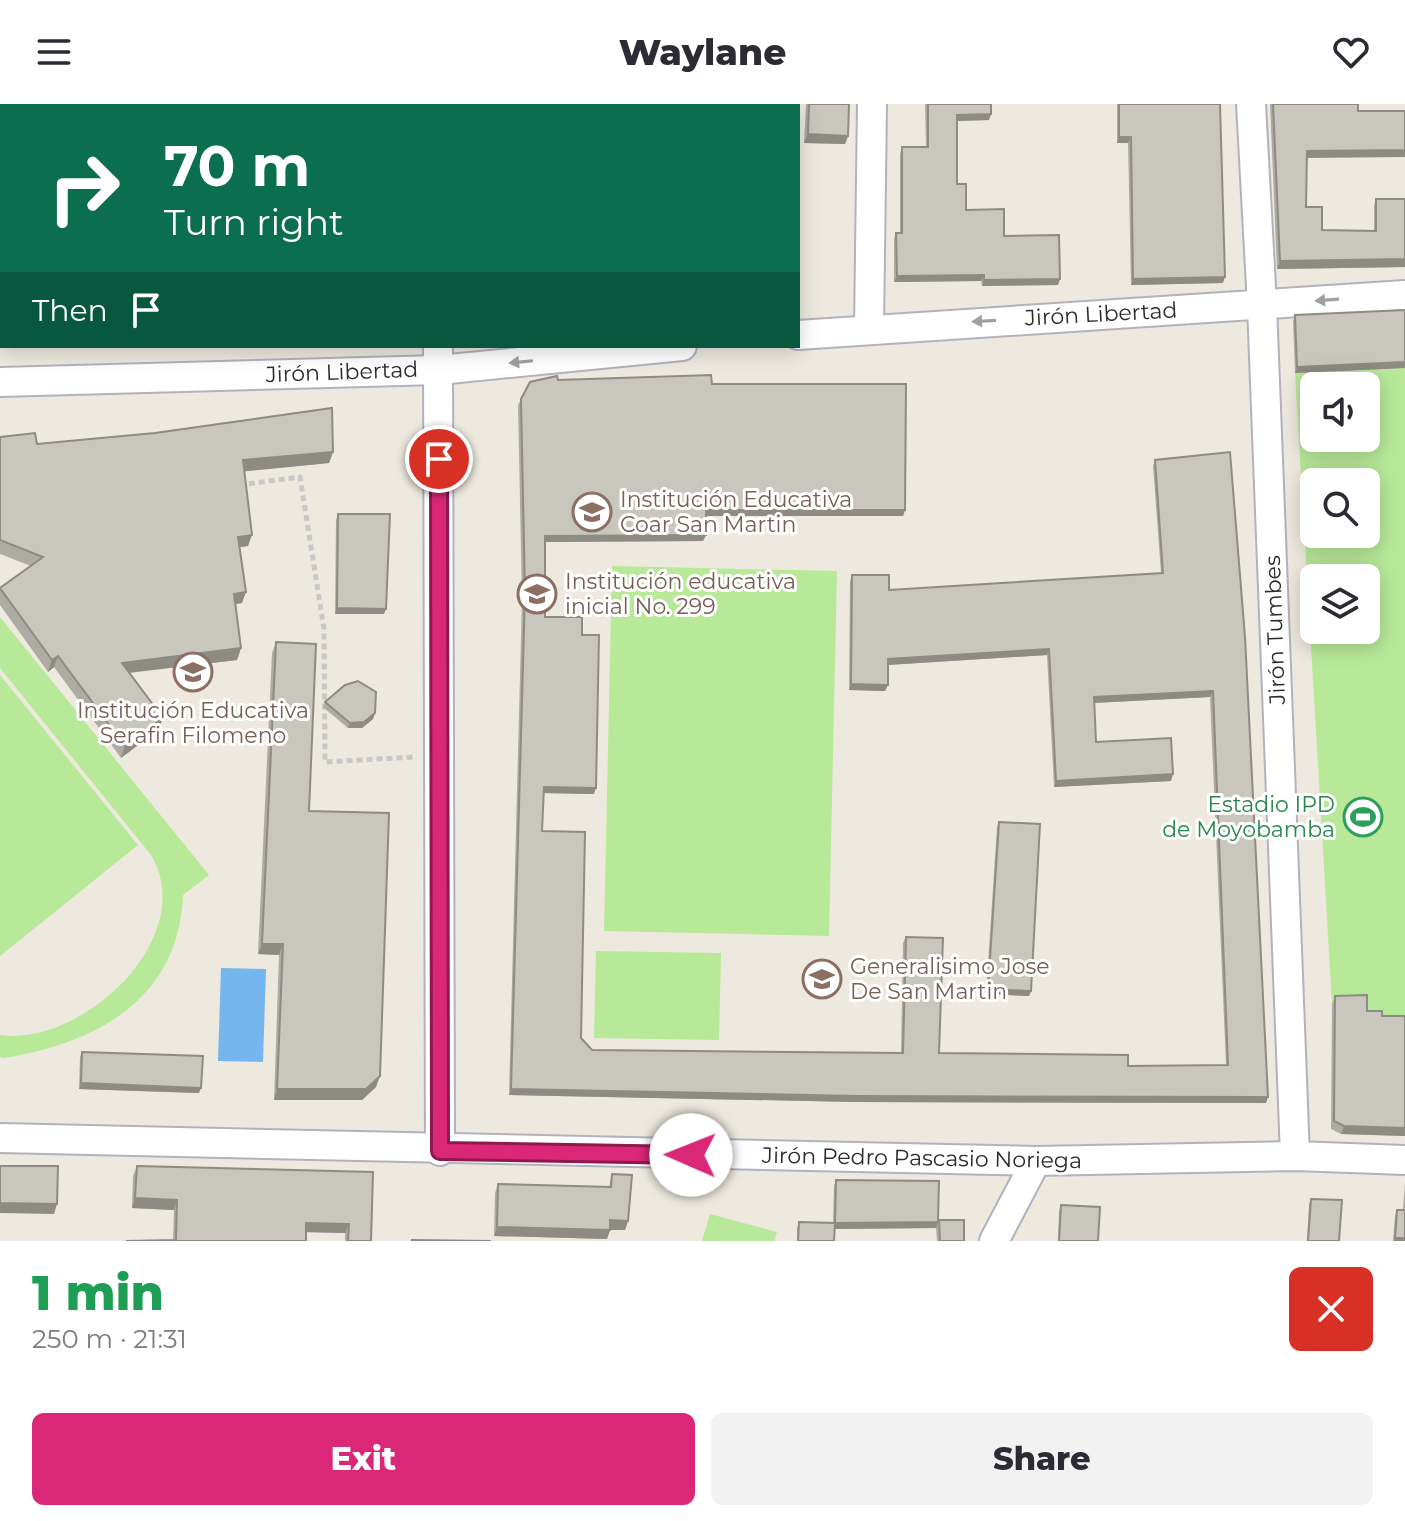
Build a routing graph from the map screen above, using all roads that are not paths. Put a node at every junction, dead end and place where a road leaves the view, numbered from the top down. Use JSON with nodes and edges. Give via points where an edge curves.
{"nodes":[{"id":1,"x":872,"y":104,"type":"edge"},
{"id":2,"x":1251,"y":104,"type":"edge"},
{"id":3,"x":1405,"y":295,"type":"edge"},
{"id":4,"x":1262,"y":305,"type":"junction"},
{"id":5,"x":869,"y":328,"type":"junction"},
{"id":6,"x":800,"y":335,"type":"edge"},
{"id":7,"x":641,"y":348,"type":"edge"},
{"id":8,"x":438,"y":358,"type":"edge"},
{"id":9,"x":0,"y":382,"type":"edge"},
{"id":10,"x":0,"y":1138,"type":"edge"},
{"id":11,"x":440,"y":1151,"type":"junction"},
{"id":12,"x":1295,"y":1156,"type":"junction"},
{"id":13,"x":1405,"y":1160,"type":"edge"},
{"id":14,"x":1036,"y":1161,"type":"junction"},
{"id":15,"x":994,"y":1241,"type":"edge"}],
"edges":[{"from":1,"to":5,"type":"street"},
{"from":2,"to":4,"type":"street","name":"Jirón Tumbes"},
{"from":3,"to":4,"type":"street","name":"Jirón Libertad","one_way":true},
{"from":4,"to":5,"type":"street","name":"Jirón Libertad","one_way":true},
{"from":4,"to":12,"type":"street","name":"Jirón Tumbes"},
{"from":5,"to":6,"type":"street","name":"Jirón Libertad"},
{"from":7,"to":8,"type":"street","name":"Jirón Libertad","one_way":true},
{"from":8,"to":9,"type":"street","name":"Jirón Libertad"},
{"from":8,"to":11,"type":"street"},
{"from":10,"to":11,"type":"street","name":"Jirón Pedro Pascasio Noriega"},
{"from":11,"to":14,"type":"street","name":"Jirón Pedro Pascasio Noriega"},
{"from":12,"to":13,"type":"street","name":"Jirón Pedro Pascasio Noriega"},
{"from":12,"to":14,"type":"street","name":"Jirón Pedro Pascasio Noriega"},
{"from":14,"to":15,"type":"street"}]}
